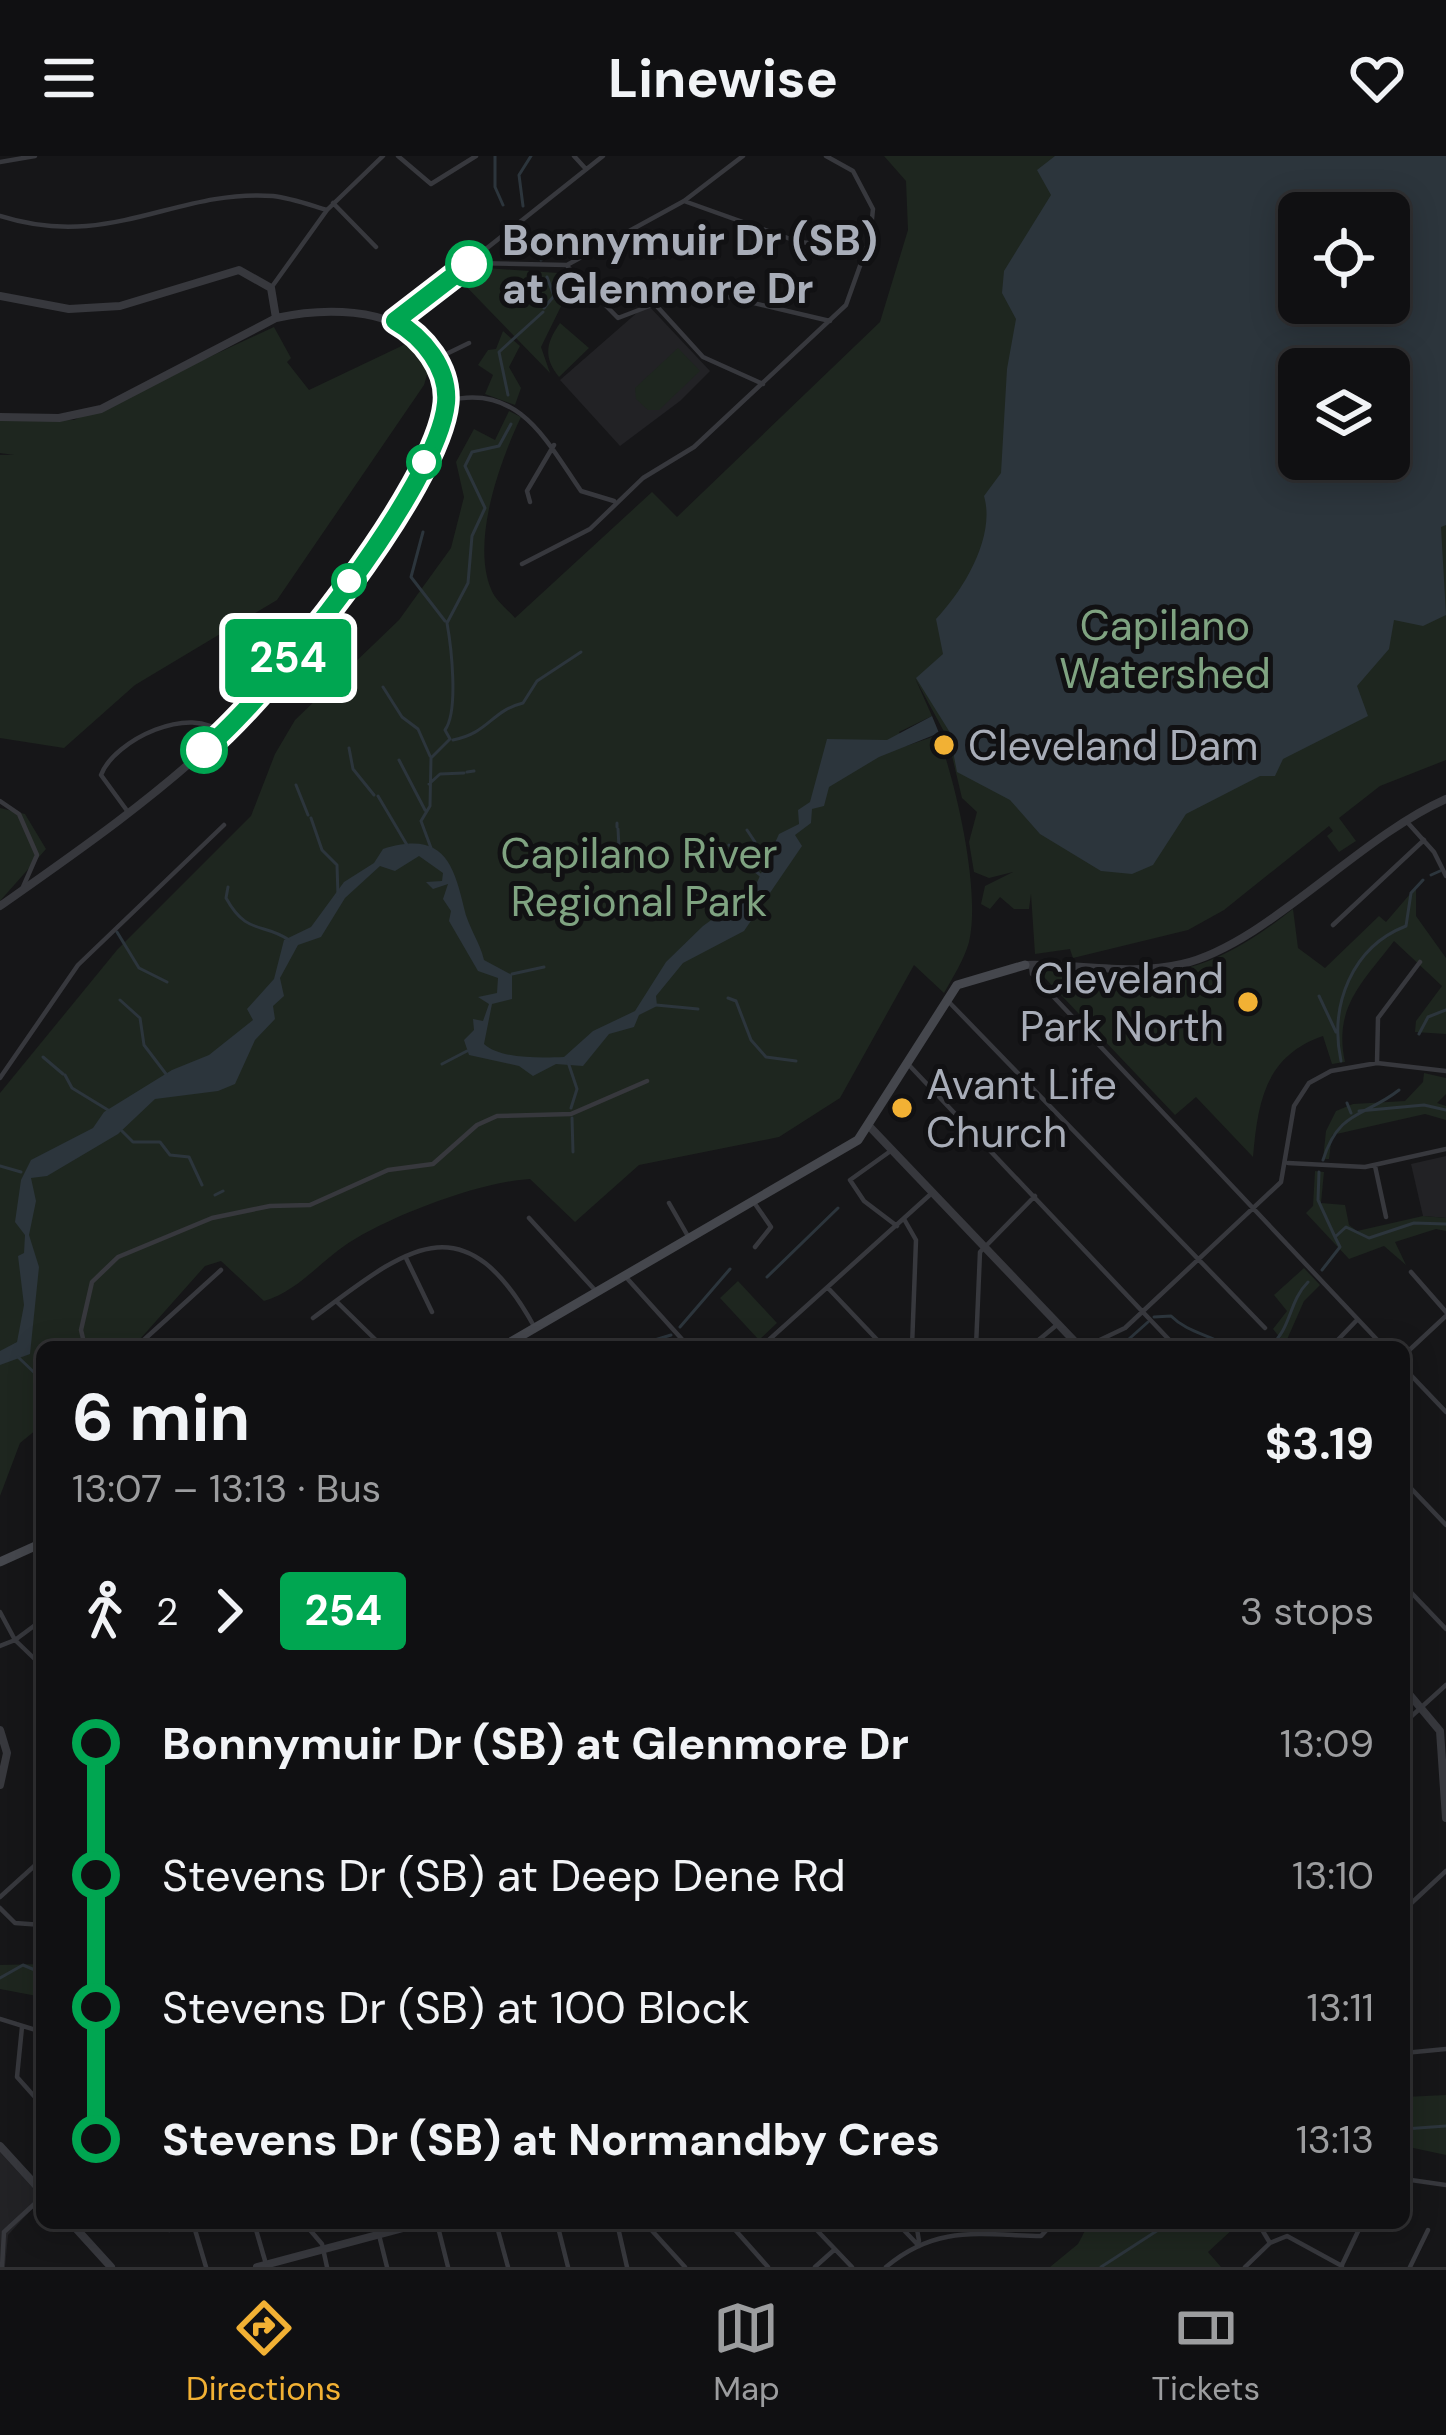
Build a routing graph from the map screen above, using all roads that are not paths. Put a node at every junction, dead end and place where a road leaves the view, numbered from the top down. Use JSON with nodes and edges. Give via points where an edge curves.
{"nodes":[{"id":1,"x":35,"y":156,"type":"edge"},
{"id":2,"x":383,"y":156,"type":"edge"},
{"id":3,"x":398,"y":156,"type":"edge"},
{"id":4,"x":476,"y":156,"type":"edge"},
{"id":5,"x":574,"y":156,"type":"edge"},
{"id":6,"x":603,"y":156,"type":"edge"},
{"id":7,"x":743,"y":156,"type":"edge"},
{"id":8,"x":826,"y":156,"type":"edge"},
{"id":9,"x":0,"y":162,"type":"edge"},
{"id":10,"x":585,"y":168,"type":"junction"},
{"id":11,"x":684,"y":202,"type":"junction"},
{"id":12,"x":330,"y":206,"type":"junction"},
{"id":13,"x":0,"y":216,"type":"edge"},
{"id":14,"x":376,"y":248,"type":"dead end"},
{"id":15,"x":866,"y":248,"type":"junction"},
{"id":16,"x":471,"y":262,"type":"junction"},
{"id":17,"x":567,"y":266,"type":"junction"},
{"id":18,"x":271,"y":288,"type":"junction"},
{"id":19,"x":0,"y":296,"type":"edge"},
{"id":20,"x":653,"y":302,"type":"junction"},
{"id":21,"x":276,"y":318,"type":"junction"},
{"id":22,"x":395,"y":321,"type":"junction"},
{"id":23,"x":830,"y":322,"type":"junction"},
{"id":24,"x":469,"y":343,"type":"dead end"},
{"id":25,"x":436,"y":359,"type":"junction"},
{"id":26,"x":764,"y":384,"type":"junction"},
{"id":27,"x":446,"y":401,"type":"junction"},
{"id":28,"x":0,"y":417,"type":"edge"},
{"id":29,"x":554,"y":445,"type":"junction"},
{"id":30,"x":619,"y":499,"type":"junction"},
{"id":31,"x":530,"y":502,"type":"dead end"},
{"id":32,"x":522,"y":564,"type":"dead end"},
{"id":33,"x":222,"y":734,"type":"junction"},
{"id":34,"x":1446,"y":799,"type":"edge"},
{"id":35,"x":0,"y":801,"type":"edge"},
{"id":36,"x":128,"y":812,"type":"junction"},
{"id":37,"x":1406,"y":819,"type":"junction"},
{"id":38,"x":224,"y":825,"type":"dead end"},
{"id":39,"x":1424,"y":840,"type":"junction"},
{"id":40,"x":1446,"y":877,"type":"edge"},
{"id":41,"x":21,"y":892,"type":"junction"},
{"id":42,"x":0,"y":906,"type":"edge"},
{"id":43,"x":1333,"y":925,"type":"dead end"},
{"id":44,"x":1420,"y":962,"type":"dead end"},
{"id":45,"x":1028,"y":965,"type":"junction"},
{"id":46,"x":947,"y":1000,"type":"junction"},
{"id":47,"x":1377,"y":1063,"type":"junction"},
{"id":48,"x":908,"y":1064,"type":"junction"},
{"id":49,"x":1446,"y":1071,"type":"edge"},
{"id":50,"x":0,"y":1078,"type":"edge"},
{"id":51,"x":646,"y":1081,"type":"dead end"},
{"id":52,"x":870,"y":1127,"type":"junction"},
{"id":53,"x":1446,"y":1149,"type":"edge"},
{"id":54,"x":893,"y":1150,"type":"junction"},
{"id":55,"x":1288,"y":1163,"type":"junction"},
{"id":56,"x":1375,"y":1166,"type":"junction"},
{"id":57,"x":933,"y":1192,"type":"junction"},
{"id":58,"x":1035,"y":1196,"type":"junction"},
{"id":59,"x":753,"y":1201,"type":"junction"},
{"id":60,"x":669,"y":1204,"type":"dead end"},
{"id":61,"x":1253,"y":1208,"type":"junction"},
{"id":62,"x":1386,"y":1217,"type":"dead end"},
{"id":63,"x":529,"y":1218,"type":"dead end"},
{"id":64,"x":904,"y":1220,"type":"junction"},
{"id":65,"x":897,"y":1226,"type":"junction"},
{"id":66,"x":689,"y":1238,"type":"junction"},
{"id":67,"x":984,"y":1246,"type":"junction"},
{"id":68,"x":754,"y":1247,"type":"dead end"},
{"id":69,"x":406,"y":1258,"type":"junction"},
{"id":70,"x":1196,"y":1260,"type":"junction"},
{"id":71,"x":221,"y":1270,"type":"dead end"},
{"id":72,"x":1411,"y":1272,"type":"dead end"},
{"id":73,"x":625,"y":1275,"type":"junction"},
{"id":74,"x":828,"y":1288,"type":"junction"},
{"id":75,"x":595,"y":1292,"type":"junction"},
{"id":76,"x":336,"y":1301,"type":"junction"},
{"id":77,"x":1143,"y":1311,"type":"junction"},
{"id":78,"x":432,"y":1312,"type":"dead end"},
{"id":79,"x":1446,"y":1314,"type":"edge"},
{"id":80,"x":313,"y":1318,"type":"dead end"},
{"id":81,"x":1358,"y":1320,"type":"junction"},
{"id":82,"x":1058,"y":1324,"type":"junction"},
{"id":83,"x":535,"y":1328,"type":"junction"},
{"id":84,"x":1265,"y":1328,"type":"dead end"},
{"id":85,"x":875,"y":1339,"type":"joint"},
{"id":86,"x":84,"y":1341,"type":"edge"},
{"id":87,"x":143,"y":1341,"type":"edge"},
{"id":88,"x":377,"y":1341,"type":"edge"},
{"id":89,"x":512,"y":1341,"type":"edge"},
{"id":90,"x":683,"y":1341,"type":"edge"},
{"id":91,"x":768,"y":1341,"type":"edge"},
{"id":92,"x":877,"y":1341,"type":"edge"},
{"id":93,"x":912,"y":1341,"type":"edge"},
{"id":94,"x":976,"y":1341,"type":"edge"},
{"id":95,"x":1037,"y":1341,"type":"edge"},
{"id":96,"x":1076,"y":1341,"type":"edge"},
{"id":97,"x":1096,"y":1341,"type":"edge"},
{"id":98,"x":1170,"y":1341,"type":"edge"},
{"id":99,"x":1337,"y":1341,"type":"edge"},
{"id":100,"x":1378,"y":1341,"type":"edge"},
{"id":101,"x":1410,"y":1349,"type":"edge"},
{"id":102,"x":1410,"y":1374,"type":"edge"},
{"id":103,"x":1446,"y":1412,"type":"edge"},
{"id":104,"x":1412,"y":1489,"type":"edge"},
{"id":105,"x":1446,"y":1525,"type":"edge"},
{"id":106,"x":36,"y":1544,"type":"edge"},
{"id":107,"x":0,"y":1562,"type":"edge"},
{"id":108,"x":1410,"y":1591,"type":"edge"},
{"id":109,"x":0,"y":1612,"type":"edge"},
{"id":110,"x":36,"y":1624,"type":"edge"},
{"id":111,"x":1446,"y":1629,"type":"edge"},
{"id":112,"x":15,"y":1640,"type":"junction"},
{"id":113,"x":0,"y":1646,"type":"edge"},
{"id":114,"x":36,"y":1660,"type":"edge"},
{"id":115,"x":1446,"y":1684,"type":"edge"},
{"id":116,"x":1410,"y":1694,"type":"edge"},
{"id":117,"x":1422,"y":1707,"type":"junction"},
{"id":118,"x":1410,"y":1718,"type":"edge"},
{"id":119,"x":0,"y":1730,"type":"edge"},
{"id":120,"x":0,"y":1785,"type":"edge"},
{"id":121,"x":1446,"y":1818,"type":"edge"},
{"id":122,"x":36,"y":1864,"type":"edge"},
{"id":123,"x":1446,"y":1871,"type":"edge"},
{"id":124,"x":0,"y":1897,"type":"edge"},
{"id":125,"x":1410,"y":1904,"type":"edge"},
{"id":126,"x":0,"y":1908,"type":"edge"},
{"id":127,"x":36,"y":1925,"type":"edge"},
{"id":128,"x":0,"y":2019,"type":"edge"},
{"id":129,"x":22,"y":2027,"type":"junction"},
{"id":130,"x":36,"y":2030,"type":"edge"},
{"id":131,"x":1446,"y":2049,"type":"edge"},
{"id":132,"x":1410,"y":2052,"type":"edge"},
{"id":133,"x":36,"y":2098,"type":"edge"},
{"id":134,"x":0,"y":2146,"type":"edge"},
{"id":135,"x":1410,"y":2180,"type":"edge"},
{"id":136,"x":1446,"y":2185,"type":"edge"},
{"id":137,"x":36,"y":2187,"type":"edge"},
{"id":138,"x":36,"y":2200,"type":"edge"},
{"id":139,"x":76,"y":2229,"type":"edge"},
{"id":140,"x":195,"y":2229,"type":"edge"},
{"id":141,"x":255,"y":2229,"type":"edge"},
{"id":142,"x":308,"y":2229,"type":"edge"},
{"id":143,"x":378,"y":2229,"type":"edge"},
{"id":144,"x":400,"y":2229,"type":"edge"},
{"id":145,"x":438,"y":2229,"type":"edge"},
{"id":146,"x":498,"y":2229,"type":"edge"},
{"id":147,"x":558,"y":2229,"type":"edge"},
{"id":148,"x":618,"y":2229,"type":"edge"},
{"id":149,"x":650,"y":2229,"type":"edge"},
{"id":150,"x":734,"y":2229,"type":"edge"},
{"id":151,"x":816,"y":2229,"type":"edge"},
{"id":152,"x":903,"y":2229,"type":"edge"},
{"id":153,"x":917,"y":2229,"type":"edge"},
{"id":154,"x":968,"y":2229,"type":"edge"},
{"id":155,"x":996,"y":2229,"type":"edge"},
{"id":156,"x":1040,"y":2229,"type":"edge"},
{"id":157,"x":1047,"y":2229,"type":"edge"},
{"id":158,"x":1262,"y":2229,"type":"edge"},
{"id":159,"x":1359,"y":2229,"type":"edge"},
{"id":160,"x":1428,"y":2230,"type":"dead end"},
{"id":161,"x":2,"y":2232,"type":"edge"},
{"id":162,"x":379,"y":2235,"type":"junction"},
{"id":163,"x":1041,"y":2236,"type":"junction"},
{"id":164,"x":1270,"y":2243,"type":"junction"},
{"id":165,"x":919,"y":2246,"type":"junction"},
{"id":166,"x":323,"y":2250,"type":"junction"},
{"id":167,"x":835,"y":2250,"type":"junction"},
{"id":168,"x":263,"y":2266,"type":"edge"},
{"id":169,"x":1341,"y":2266,"type":"edge"},
{"id":170,"x":2,"y":2267,"type":"edge"},
{"id":171,"x":111,"y":2267,"type":"edge"},
{"id":172,"x":206,"y":2267,"type":"edge"},
{"id":173,"x":326,"y":2267,"type":"edge"},
{"id":174,"x":387,"y":2267,"type":"edge"},
{"id":175,"x":448,"y":2267,"type":"edge"},
{"id":176,"x":508,"y":2267,"type":"edge"},
{"id":177,"x":568,"y":2267,"type":"edge"},
{"id":178,"x":627,"y":2267,"type":"edge"},
{"id":179,"x":685,"y":2267,"type":"edge"},
{"id":180,"x":768,"y":2267,"type":"edge"},
{"id":181,"x":815,"y":2267,"type":"edge"},
{"id":182,"x":852,"y":2267,"type":"edge"},
{"id":183,"x":886,"y":2267,"type":"edge"},
{"id":184,"x":1244,"y":2267,"type":"edge"},
{"id":185,"x":1410,"y":2267,"type":"edge"}],
"edges":[{"from":1,"to":9,"type":"street"},
{"from":2,"to":12,"type":"street"},
{"from":3,"to":4,"type":"street","via":[[428,184]]},
{"from":5,"to":10,"type":"street"},
{"from":6,"to":10,"type":"street"},
{"from":7,"to":11,"type":"street"},
{"from":8,"to":15,"type":"street","via":[[853,171],[869,196],[874,219]]},
{"from":10,"to":16,"type":"street"},
{"from":11,"to":15,"type":"street","via":[[799,242]]},
{"from":11,"to":17,"type":"street"},
{"from":12,"to":13,"type":"street","via":[[241,198],[94,230]]},
{"from":12,"to":14,"type":"street"},
{"from":12,"to":18,"type":"street"},
{"from":15,"to":23,"type":"street","via":[[852,295]]},
{"from":16,"to":17,"type":"street"},
{"from":16,"to":22,"type":"street"},
{"from":17,"to":20,"type":"street","via":[[616,317]]},
{"from":18,"to":19,"type":"street","via":[[239,270],[120,306],[69,309]]},
{"from":18,"to":21,"type":"street"},
{"from":20,"to":23,"type":"street","via":[[706,290]]},
{"from":20,"to":26,"type":"street","via":[[703,357]]},
{"from":21,"to":22,"type":"street"},
{"from":21,"to":28,"type":"street","via":[[101,409]]},
{"from":22,"to":25,"type":"street"},
{"from":23,"to":26,"type":"street"},
{"from":24,"to":25,"type":"street"},
{"from":25,"to":27,"type":"street"},
{"from":26,"to":30,"type":"street"},
{"from":27,"to":29,"type":"street","via":[[496,401],[531,420]]},
{"from":27,"to":33,"type":"street","via":[[423,464],[351,579]]},
{"from":29,"to":30,"type":"street","via":[[584,494]]},
{"from":29,"to":31,"type":"street","via":[[527,490]]},
{"from":30,"to":32,"type":"street","via":[[590,529]]},
{"from":33,"to":36,"type":"street"},
{"from":33,"to":36,"type":"street","via":[[181,722],[108,762],[101,775]]},
{"from":34,"to":37,"type":"street"},
{"from":35,"to":41,"type":"street","via":[[19,814],[37,855]]},
{"from":36,"to":41,"type":"street"},
{"from":37,"to":39,"type":"street"},
{"from":37,"to":45,"type":"street","via":[[1214,953],[1162,967]]},
{"from":38,"to":50,"type":"street","via":[[78,965]]},
{"from":39,"to":40,"type":"street"},
{"from":39,"to":43,"type":"street"},
{"from":41,"to":42,"type":"street"},
{"from":44,"to":47,"type":"street","via":[[1378,1018]]},
{"from":45,"to":46,"type":"main road","via":[[965,979]]},
{"from":45,"to":61,"type":"street"},
{"from":46,"to":48,"type":"main road"},
{"from":46,"to":70,"type":"street"},
{"from":47,"to":49,"type":"street"},
{"from":47,"to":55,"type":"street","via":[[1323,1073],[1303,1089]]},
{"from":48,"to":52,"type":"main road"},
{"from":48,"to":58,"type":"street"},
{"from":51,"to":86,"type":"street","via":[[571,1114],[497,1116],[433,1164],[388,1170],[310,1205],[212,1218],[118,1257],[92,1282]]},
{"from":52,"to":54,"type":"street"},
{"from":52,"to":59,"type":"main road"},
{"from":53,"to":56,"type":"street"},
{"from":54,"to":57,"type":"street"},
{"from":54,"to":65,"type":"street","via":[[850,1180]]},
{"from":55,"to":56,"type":"street"},
{"from":55,"to":61,"type":"street","via":[[1284,1179]]},
{"from":56,"to":62,"type":"street"},
{"from":57,"to":64,"type":"street"},
{"from":57,"to":67,"type":"street"},
{"from":58,"to":67,"type":"street"},
{"from":58,"to":77,"type":"street"},
{"from":59,"to":66,"type":"main road"},
{"from":59,"to":68,"type":"street","via":[[771,1227]]},
{"from":60,"to":66,"type":"street"},
{"from":61,"to":70,"type":"street"},
{"from":61,"to":81,"type":"street"},
{"from":63,"to":75,"type":"street"},
{"from":64,"to":65,"type":"street"},
{"from":64,"to":93,"type":"street","via":[[916,1240]]},
{"from":65,"to":74,"type":"street"},
{"from":66,"to":73,"type":"main road"},
{"from":67,"to":82,"type":"street"},
{"from":67,"to":94,"type":"street"},
{"from":69,"to":76,"type":"street"},
{"from":69,"to":78,"type":"street"},
{"from":69,"to":83,"type":"street","via":[[451,1244],[470,1251]]},
{"from":70,"to":77,"type":"street"},
{"from":70,"to":84,"type":"street"},
{"from":71,"to":87,"type":"street"},
{"from":72,"to":79,"type":"street"},
{"from":73,"to":75,"type":"main road"},
{"from":73,"to":90,"type":"street"},
{"from":74,"to":85,"type":"street"},
{"from":74,"to":91,"type":"street"},
{"from":75,"to":83,"type":"main road"},
{"from":76,"to":80,"type":"street"},
{"from":76,"to":88,"type":"street"},
{"from":77,"to":97,"type":"street"},
{"from":77,"to":98,"type":"street"},
{"from":79,"to":101,"type":"street"},
{"from":81,"to":99,"type":"street"},
{"from":81,"to":100,"type":"street"},
{"from":82,"to":95,"type":"street"},
{"from":82,"to":96,"type":"street"},
{"from":83,"to":89,"type":"main road"},
{"from":85,"to":92,"type":"street"},
{"from":102,"to":103,"type":"street"},
{"from":104,"to":105,"type":"street"},
{"from":106,"to":107,"type":"main road"},
{"from":108,"to":111,"type":"street"},
{"from":109,"to":112,"type":"street"},
{"from":110,"to":112,"type":"street"},
{"from":112,"to":113,"type":"street"},
{"from":112,"to":114,"type":"street"},
{"from":115,"to":117,"type":"street"},
{"from":116,"to":117,"type":"street"},
{"from":117,"to":118,"type":"street"},
{"from":117,"to":121,"type":"street","via":[[1442,1740]]},
{"from":119,"to":120,"type":"street","via":[[7,1753]]},
{"from":122,"to":124,"type":"street"},
{"from":123,"to":125,"type":"street"},
{"from":126,"to":127,"type":"street","via":[[18,1924]]},
{"from":128,"to":129,"type":"street"},
{"from":129,"to":130,"type":"street"},
{"from":129,"to":133,"type":"street","via":[[17,2077]]},
{"from":131,"to":132,"type":"street"},
{"from":134,"to":137,"type":"street"},
{"from":135,"to":136,"type":"street"},
{"from":138,"to":161,"type":"street"},
{"from":139,"to":171,"type":"street"},
{"from":140,"to":172,"type":"street"},
{"from":141,"to":168,"type":"street"},
{"from":142,"to":166,"type":"street"},
{"from":143,"to":162,"type":"street"},
{"from":144,"to":162,"type":"street"},
{"from":145,"to":175,"type":"street"},
{"from":146,"to":176,"type":"street"},
{"from":147,"to":177,"type":"street"},
{"from":148,"to":178,"type":"street"},
{"from":149,"to":179,"type":"street"},
{"from":150,"to":180,"type":"street"},
{"from":151,"to":167,"type":"street"},
{"from":152,"to":165,"type":"street"},
{"from":153,"to":165,"type":"street"},
{"from":154,"to":165,"type":"street"},
{"from":155,"to":163,"type":"street"},
{"from":156,"to":163,"type":"street"},
{"from":157,"to":163,"type":"street"},
{"from":158,"to":164,"type":"street"},
{"from":159,"to":169,"type":"street"},
{"from":160,"to":185,"type":"street"},
{"from":161,"to":170,"type":"street"},
{"from":162,"to":166,"type":"street"},
{"from":162,"to":174,"type":"street"},
{"from":164,"to":169,"type":"street","via":[[1287,2236]]},
{"from":164,"to":184,"type":"street"},
{"from":165,"to":183,"type":"street"},
{"from":166,"to":168,"type":"street"},
{"from":166,"to":173,"type":"street"},
{"from":167,"to":181,"type":"street"},
{"from":167,"to":182,"type":"street"}]}
